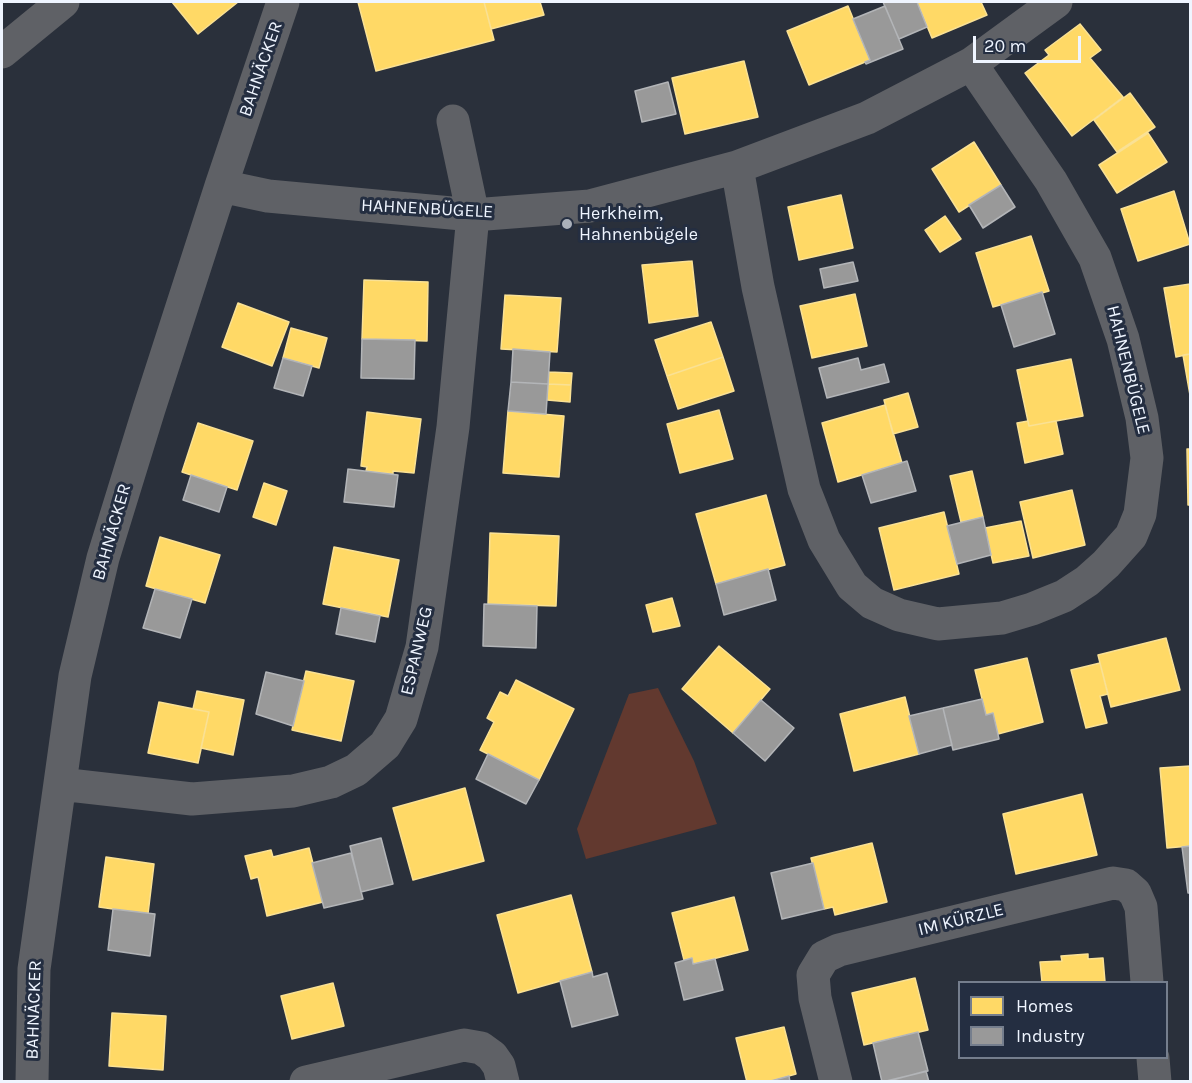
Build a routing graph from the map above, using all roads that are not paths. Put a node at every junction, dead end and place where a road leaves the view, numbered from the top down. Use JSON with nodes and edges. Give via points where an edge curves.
{"nodes":[{"id":1,"x":63,"y":2,"type":"edge"},
{"id":2,"x":284,"y":2,"type":"edge"},
{"id":3,"x":1056,"y":2,"type":"edge"},
{"id":4,"x":2,"y":52,"type":"edge"},
{"id":5,"x":972,"y":64,"type":"junction"},
{"id":6,"x":453,"y":121,"type":"dead end"},
{"id":7,"x":737,"y":167,"type":"junction"},
{"id":8,"x":220,"y":186,"type":"junction"},
{"id":9,"x":473,"y":215,"type":"junction"},
{"id":10,"x":60,"y":784,"type":"junction"},
{"id":11,"x":1148,"y":981,"type":"edge"},
{"id":12,"x":1153,"y":1059,"type":"edge"},
{"id":13,"x":32,"y":1082,"type":"edge"},
{"id":14,"x":306,"y":1082,"type":"edge"},
{"id":15,"x":503,"y":1082,"type":"edge"},
{"id":16,"x":836,"y":1082,"type":"edge"},
{"id":17,"x":1155,"y":1082,"type":"edge"}],
"edges":[{"from":1,"to":4,"type":"street"},
{"from":2,"to":8,"type":"street","name":"BAHNÄCKER"},
{"from":3,"to":5,"type":"street","name":"HAHNENBÜGELE"},
{"from":5,"to":7,"type":"street","name":"HAHNENBÜGELE","via":[[867,118]]},
{"from":5,"to":7,"type":"street","name":"HAHNENBÜGELE","via":[[1051,181],[1095,258],[1124,339],[1142,418],[1146,469],[1140,514],[1131,536],[1106,564],[1064,596],[1002,618],[938,624],[899,615],[872,603],[852,586],[824,540],[804,489],[758,287]]},
{"from":6,"to":9,"type":"street","name":"ESPANWEG"},
{"from":7,"to":9,"type":"street","name":"HAHNENBÜGELE","via":[[590,206]]},
{"from":8,"to":9,"type":"street","name":"HAHNENBÜGELE","via":[[268,196]]},
{"from":8,"to":10,"type":"street","name":"BAHNÄCKER","via":[[104,558],[75,676]]},
{"from":9,"to":10,"type":"street","name":"ESPANWEG","via":[[453,427],[422,647],[400,719],[385,746],[356,770],[331,782],[293,791],[192,799]]},
{"from":10,"to":13,"type":"street","name":"BAHNÄCKER","via":[[34,969]]},
{"from":11,"to":16,"type":"street","name":"IM KÜRZLE","via":[[1142,907],[1126,885],[1113,883],[839,950],[824,957],[813,975]]},
{"from":12,"to":17,"type":"street"},
{"from":14,"to":15,"type":"street","via":[[464,1045],[481,1048],[492,1056]]}]}
